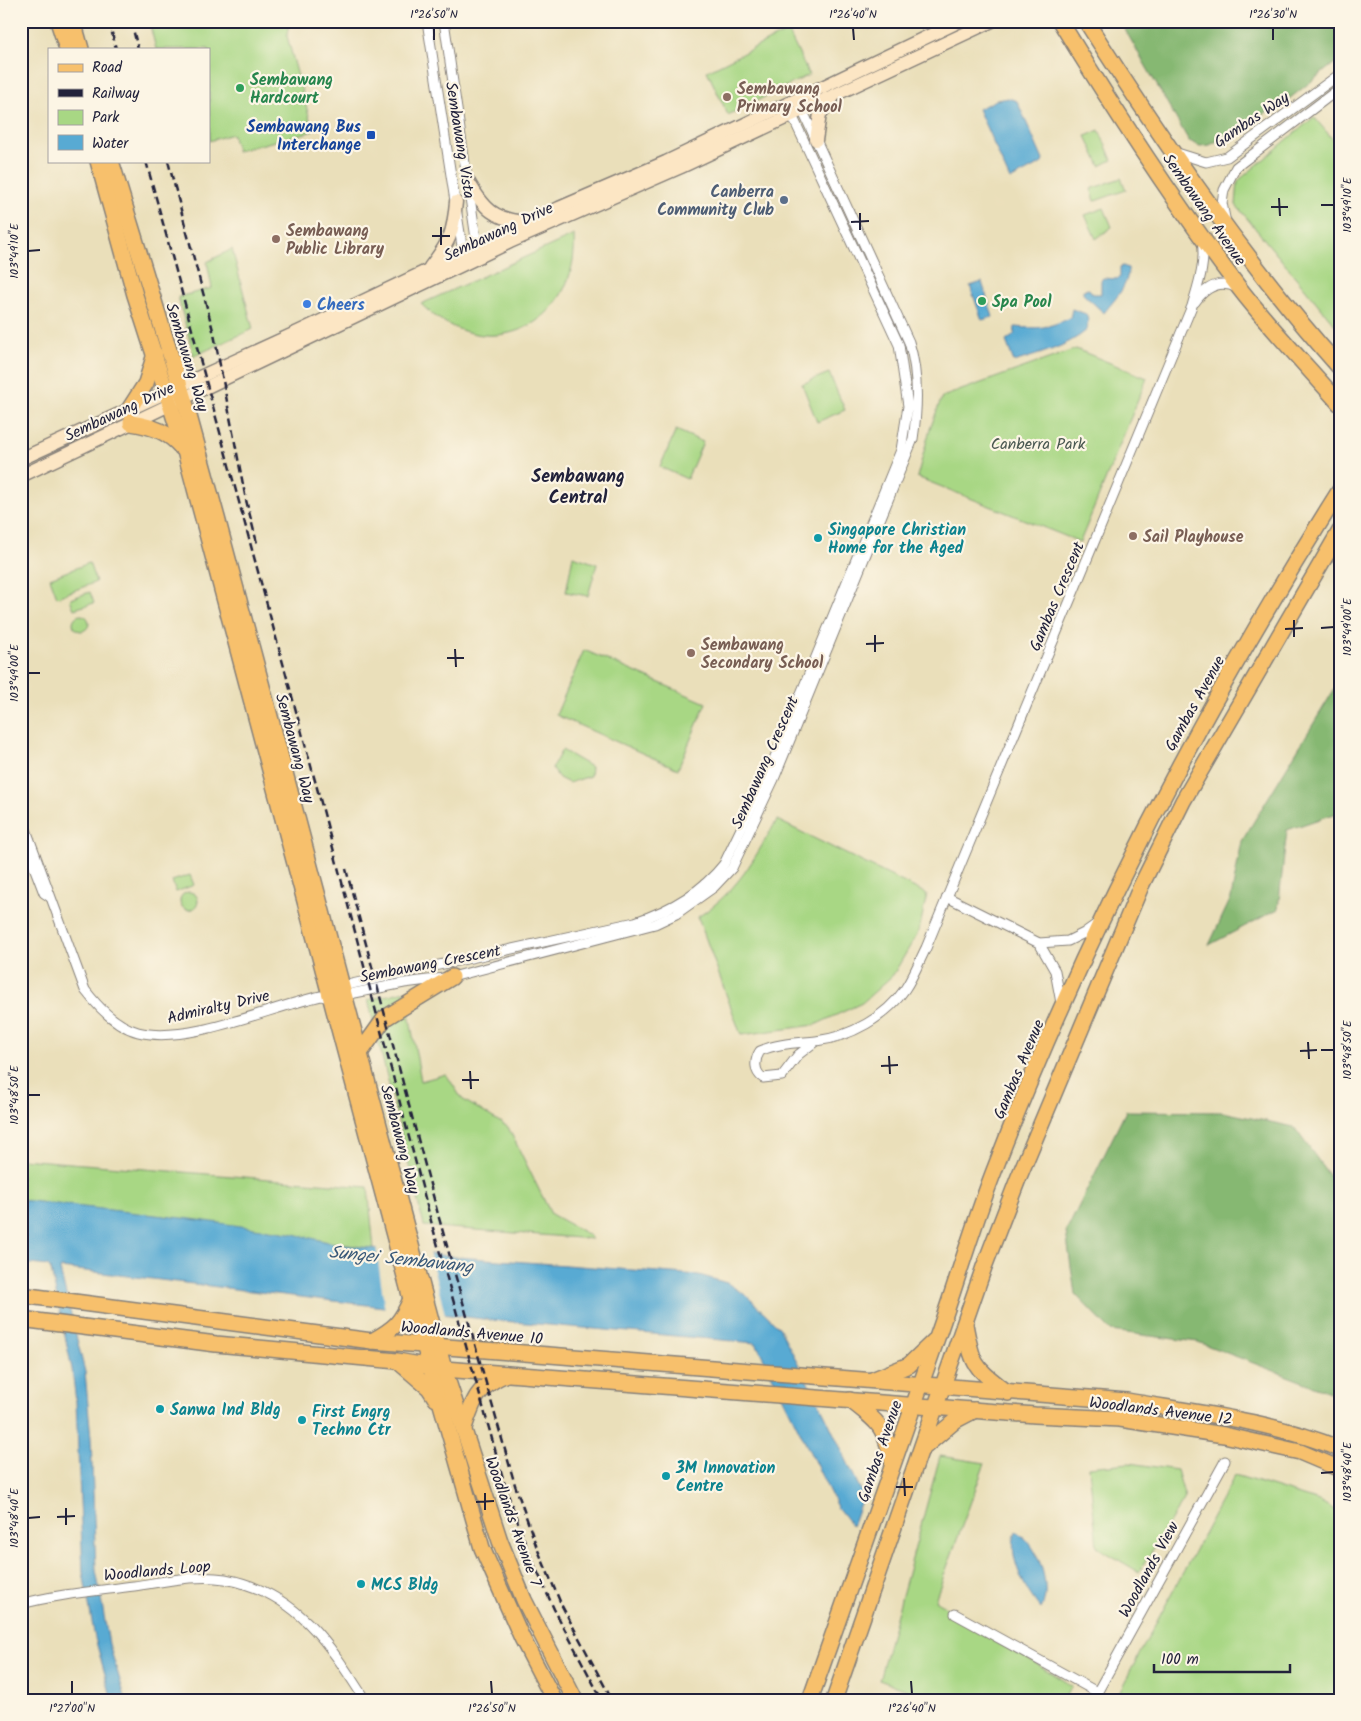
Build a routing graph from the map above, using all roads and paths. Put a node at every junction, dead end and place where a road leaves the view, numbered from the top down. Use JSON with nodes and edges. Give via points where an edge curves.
{"nodes":[{"id":1,"x":58,"y":21,"type":"edge"},
{"id":2,"x":73,"y":21,"type":"edge"},
{"id":3,"x":427,"y":21,"type":"edge"},
{"id":4,"x":444,"y":21,"type":"edge"},
{"id":5,"x":960,"y":21,"type":"edge"},
{"id":6,"x":992,"y":21,"type":"edge"},
{"id":7,"x":1049,"y":21,"type":"edge"},
{"id":8,"x":1087,"y":22,"type":"edge"},
{"id":9,"x":1063,"y":26,"type":"edge"},
{"id":10,"x":66,"y":48,"type":"edge"},
{"id":11,"x":81,"y":48,"type":"edge"},
{"id":12,"x":1340,"y":74,"type":"edge"},
{"id":13,"x":1340,"y":88,"type":"edge"},
{"id":14,"x":840,"y":92,"type":"junction"},
{"id":15,"x":795,"y":108,"type":"junction"},
{"id":16,"x":816,"y":140,"type":"junction"},
{"id":17,"x":1172,"y":151,"type":"junction"},
{"id":18,"x":98,"y":162,"type":"edge"},
{"id":19,"x":111,"y":162,"type":"edge"},
{"id":20,"x":468,"y":181,"type":"junction"},
{"id":21,"x":456,"y":202,"type":"junction"},
{"id":22,"x":529,"y":222,"type":"junction"},
{"id":23,"x":1226,"y":225,"type":"junction"},
{"id":24,"x":1198,"y":232,"type":"junction"},
{"id":25,"x":478,"y":252,"type":"junction"},
{"id":26,"x":464,"y":259,"type":"junction"},
{"id":27,"x":428,"y":269,"type":"junction"},
{"id":28,"x":1241,"y":290,"type":"junction"},
{"id":29,"x":1192,"y":306,"type":"junction"},
{"id":30,"x":155,"y":354,"type":"junction"},
{"id":31,"x":1340,"y":368,"type":"edge"},
{"id":32,"x":175,"y":395,"type":"junction"},
{"id":33,"x":1340,"y":404,"type":"edge"},
{"id":34,"x":130,"y":417,"type":"junction"},
{"id":35,"x":184,"y":452,"type":"junction"},
{"id":36,"x":21,"y":459,"type":"edge"},
{"id":37,"x":21,"y":476,"type":"edge"},
{"id":38,"x":1340,"y":490,"type":"edge"},
{"id":39,"x":217,"y":518,"type":"junction"},
{"id":40,"x":1340,"y":531,"type":"edge"},
{"id":41,"x":207,"y":541,"type":"junction"},
{"id":42,"x":1166,"y":792,"type":"junction"},
{"id":43,"x":1183,"y":801,"type":"junction"},
{"id":44,"x":21,"y":816,"type":"edge"},
{"id":45,"x":21,"y":833,"type":"edge"},
{"id":46,"x":1136,"y":849,"type":"junction"},
{"id":47,"x":1153,"y":861,"type":"junction"},
{"id":48,"x":50,"y":897,"type":"junction"},
{"id":49,"x":947,"y":897,"type":"junction"},
{"id":50,"x":1101,"y":921,"type":"junction"},
{"id":51,"x":1040,"y":943,"type":"junction"},
{"id":52,"x":452,"y":977,"type":"junction"},
{"id":53,"x":345,"y":991,"type":"junction"},
{"id":54,"x":326,"y":994,"type":"junction"},
{"id":55,"x":1060,"y":1013,"type":"junction"},
{"id":56,"x":816,"y":1041,"type":"junction"},
{"id":57,"x":360,"y":1053,"type":"junction"},
{"id":58,"x":399,"y":1226,"type":"junction"},
{"id":59,"x":21,"y":1295,"type":"edge"},
{"id":60,"x":411,"y":1299,"type":"junction"},
{"id":61,"x":423,"y":1316,"type":"junction"},
{"id":62,"x":21,"y":1319,"type":"edge"},
{"id":63,"x":965,"y":1323,"type":"junction"},
{"id":64,"x":938,"y":1337,"type":"junction"},
{"id":65,"x":372,"y":1341,"type":"junction"},
{"id":66,"x":432,"y":1346,"type":"junction"},
{"id":67,"x":397,"y":1361,"type":"junction"},
{"id":68,"x":437,"y":1368,"type":"junction"},
{"id":69,"x":508,"y":1374,"type":"junction"},
{"id":70,"x":868,"y":1381,"type":"junction"},
{"id":71,"x":921,"y":1385,"type":"junction"},
{"id":72,"x":942,"y":1388,"type":"junction"},
{"id":73,"x":1008,"y":1393,"type":"junction"},
{"id":74,"x":850,"y":1400,"type":"junction"},
{"id":75,"x":914,"y":1405,"type":"junction"},
{"id":76,"x":936,"y":1407,"type":"junction"},
{"id":77,"x":974,"y":1410,"type":"junction"},
{"id":78,"x":443,"y":1412,"type":"junction"},
{"id":79,"x":464,"y":1428,"type":"junction"},
{"id":80,"x":1340,"y":1449,"type":"edge"},
{"id":81,"x":921,"y":1450,"type":"junction"},
{"id":82,"x":1225,"y":1461,"type":"dead end"},
{"id":83,"x":893,"y":1463,"type":"junction"},
{"id":84,"x":1340,"y":1469,"type":"edge"},
{"id":85,"x":21,"y":1604,"type":"edge"},
{"id":86,"x":955,"y":1614,"type":"dead end"},
{"id":87,"x":1095,"y":1696,"type":"edge"},
{"id":88,"x":364,"y":1700,"type":"edge"},
{"id":89,"x":554,"y":1700,"type":"edge"},
{"id":90,"x":575,"y":1700,"type":"edge"},
{"id":91,"x":810,"y":1700,"type":"edge"},
{"id":92,"x":834,"y":1700,"type":"edge"}],
"edges":[{"from":1,"to":10,"type":"main road"},
{"from":2,"to":11,"type":"main road"},
{"from":3,"to":21,"type":"street","name":"Sembawang Vista"},
{"from":4,"to":20,"type":"street","name":"Sembawang Vista"},
{"from":5,"to":15,"type":"main road","name":"Sembawang Drive"},
{"from":6,"to":14,"type":"main road","name":"Sembawang Drive"},
{"from":7,"to":9,"type":"main road"},
{"from":8,"to":17,"type":"main road","name":"Sembawang Avenue"},
{"from":9,"to":24,"type":"main road","name":"Sembawang Avenue"},
{"from":12,"to":17,"type":"street","name":"Gambas Way","via":[[1227,157],[1206,162]]},
{"from":13,"to":23,"type":"street","name":"Gambas Way","via":[[1236,167],[1224,190],[1222,202]]},
{"from":14,"to":15,"type":"main road","name":"Sembawang Drive"},
{"from":14,"to":16,"type":"main road","via":[[824,106]]},
{"from":15,"to":16,"type":"street","name":"Sembawang Crescent"},
{"from":15,"to":22,"type":"main road","name":"Sembawang Drive"},
{"from":15,"to":25,"type":"main road","name":"Sembawang Drive"},
{"from":15,"to":53,"type":"street","name":"Sembawang Crescent","via":[[899,345],[908,394],[907,412],[901,450],[772,764],[724,864],[676,904],[635,922]]},
{"from":16,"to":52,"type":"street","name":"Sembawang Crescent","via":[[909,342],[916,369],[917,410],[913,439],[774,779],[732,868],[714,887],[676,914],[658,923],[616,935]]},
{"from":17,"to":23,"type":"main road","name":"Sembawang Avenue"},
{"from":18,"to":30,"type":"main road","name":"Sembawang Way"},
{"from":19,"to":32,"type":"main road","name":"Sembawang Way"},
{"from":20,"to":22,"type":"main road","via":[[486,208],[498,218]]},
{"from":20,"to":25,"type":"street","name":"Sembawang Vista"},
{"from":21,"to":26,"type":"street","name":"Sembawang Vista"},
{"from":21,"to":27,"type":"main road","via":[[454,227],[448,244]]},
{"from":22,"to":25,"type":"main road","name":"Sembawang Drive"},
{"from":23,"to":31,"type":"main road","name":"Sembawang Avenue","via":[[1280,297]]},
{"from":24,"to":28,"type":"main road","name":"Sembawang Avenue"},
{"from":24,"to":29,"type":"street","name":"Gambas Crescent","via":[[1204,254]]},
{"from":25,"to":26,"type":"main road","name":"Sembawang Drive"},
{"from":26,"to":27,"type":"main road","name":"Sembawang Drive"},
{"from":26,"to":32,"type":"main road","name":"Sembawang Drive"},
{"from":27,"to":32,"type":"main road","name":"Sembawang Drive"},
{"from":28,"to":29,"type":"street","name":"Gambas Crescent","via":[[1225,283],[1214,285]]},
{"from":28,"to":33,"type":"main road","name":"Sembawang Avenue"},
{"from":29,"to":49,"type":"street","name":"Gambas Crescent"},
{"from":30,"to":32,"type":"main road","name":"Sembawang Way"},
{"from":30,"to":34,"type":"main road","via":[[146,384]]},
{"from":32,"to":34,"type":"main road","name":"Sembawang Drive"},
{"from":32,"to":35,"type":"main road","name":"Sembawang Way"},
{"from":32,"to":39,"type":"main road","name":"Sembawang Way"},
{"from":34,"to":35,"type":"main road","via":[[168,434]]},
{"from":34,"to":36,"type":"main road","name":"Sembawang Drive"},
{"from":34,"to":37,"type":"main road","name":"Sembawang Drive"},
{"from":35,"to":41,"type":"main road","name":"Sembawang Way"},
{"from":38,"to":42,"type":"main road","name":"Gambas Avenue","via":[[1300,553]]},
{"from":39,"to":41,"type":"main road","via":[[208,524]]},
{"from":39,"to":53,"type":"main road","name":"Sembawang Way"},
{"from":40,"to":43,"type":"main road"},
{"from":41,"to":54,"type":"main road","name":"Sembawang Way"},
{"from":42,"to":43,"type":"main road","via":[[1169,806]]},
{"from":42,"to":46,"type":"main road","name":"Gambas Avenue"},
{"from":43,"to":47,"type":"main road"},
{"from":44,"to":48,"type":"street","name":"Admiralty Drive"},
{"from":45,"to":48,"type":"street","name":"Admiralty Drive","via":[[44,893]]},
{"from":46,"to":47,"type":"main road","via":[[1146,843],[1150,845]]},
{"from":46,"to":50,"type":"main road","name":"Gambas Avenue"},
{"from":47,"to":63,"type":"main road","via":[[1018,1179]]},
{"from":48,"to":54,"type":"street","name":"Admiralty Drive","via":[[85,990],[106,1013],[138,1032],[190,1031]]},
{"from":49,"to":51,"type":"street"},
{"from":49,"to":56,"type":"street","name":"Gambas Crescent","via":[[916,969],[899,996],[884,1012],[863,1026]]},
{"from":50,"to":51,"type":"street","via":[[1068,941]]},
{"from":50,"to":55,"type":"main road","name":"Gambas Avenue"},
{"from":51,"to":55,"type":"street","via":[[1056,971],[1061,996]]},
{"from":52,"to":53,"type":"street","name":"Sembawang Crescent"},
{"from":52,"to":57,"type":"main road","via":[[385,1018]]},
{"from":53,"to":54,"type":"street","name":"Sembawang Crescent"},
{"from":53,"to":57,"type":"main road","name":"Sembawang Way"},
{"from":54,"to":58,"type":"main road","name":"Sembawang Way"},
{"from":55,"to":64,"type":"main road","name":"Gambas Avenue","via":[[994,1172]]},
{"from":56,"to":56,"type":"street","name":"Gambas Crescent","via":[[798,1055],[782,1076],[763,1078],[757,1072],[755,1062],[760,1051]]},
{"from":57,"to":58,"type":"main road","name":"Sembawang Way"},
{"from":58,"to":60,"type":"main road","name":"Sembawang Way"},
{"from":58,"to":61,"type":"main road","name":"Sembawang Way"},
{"from":59,"to":65,"type":"main road","name":"Woodlands Avenue 10"},
{"from":60,"to":61,"type":"main road","name":"Sembawang Way"},
{"from":60,"to":65,"type":"main road","via":[[396,1327]]},
{"from":61,"to":66,"type":"main road","name":"Sembawang Way"},
{"from":62,"to":67,"type":"main road","via":[[216,1344]]},
{"from":63,"to":72,"type":"main road"},
{"from":63,"to":73,"type":"main road","via":[[971,1357],[979,1370]]},
{"from":64,"to":70,"type":"main road","via":[[910,1364]]},
{"from":64,"to":71,"type":"main road","name":"Gambas Avenue"},
{"from":65,"to":66,"type":"main road","name":"Woodlands Avenue 10"},
{"from":66,"to":68,"type":"main road","name":"Woodlands Avenue 7"},
{"from":66,"to":70,"type":"main road","name":"Woodlands Avenue 10"},
{"from":67,"to":68,"type":"main road"},
{"from":67,"to":78,"type":"main road","via":[[429,1388]]},
{"from":68,"to":69,"type":"main road"},
{"from":68,"to":78,"type":"main road","name":"Woodlands Avenue 7"},
{"from":68,"to":79,"type":"main road","name":"Woodlands Avenue 7"},
{"from":69,"to":74,"type":"main road"},
{"from":69,"to":79,"type":"main road","via":[[491,1381],[474,1399]]},
{"from":70,"to":71,"type":"main road","name":"Woodlands Avenue 10"},
{"from":71,"to":72,"type":"main road","name":"Woodlands Avenue 12"},
{"from":71,"to":75,"type":"main road","name":"Gambas Avenue"},
{"from":72,"to":73,"type":"main road","name":"Woodlands Avenue 12"},
{"from":72,"to":76,"type":"main road"},
{"from":73,"to":80,"type":"main road","name":"Woodlands Avenue 12","via":[[1127,1401],[1227,1417],[1306,1435]]},
{"from":74,"to":75,"type":"main road"},
{"from":74,"to":83,"type":"main road","via":[[874,1418],[886,1433]]},
{"from":75,"to":76,"type":"main road","name":"Woodlands Avenue 12"},
{"from":75,"to":83,"type":"main road","name":"Gambas Avenue"},
{"from":76,"to":77,"type":"main road","name":"Woodlands Avenue 12"},
{"from":76,"to":81,"type":"main road"},
{"from":77,"to":81,"type":"main road","via":[[956,1420]]},
{"from":77,"to":84,"type":"main road","name":"Woodlands Avenue 12","via":[[1120,1419],[1224,1435],[1300,1452]]},
{"from":78,"to":89,"type":"main road","name":"Woodlands Avenue 7","via":[[482,1548]]},
{"from":79,"to":90,"type":"main road","name":"Woodlands Avenue 7","via":[[500,1541],[524,1600]]},
{"from":81,"to":92,"type":"main road"},
{"from":82,"to":87,"type":"street","name":"Woodlands View"},
{"from":83,"to":91,"type":"main road","name":"Gambas Avenue"},
{"from":85,"to":88,"type":"street","name":"Woodlands Loop","via":[[195,1578],[224,1579],[248,1586],[292,1609],[313,1626],[336,1653]]},
{"from":86,"to":87,"type":"street","name":"Woodlands View"}]}
